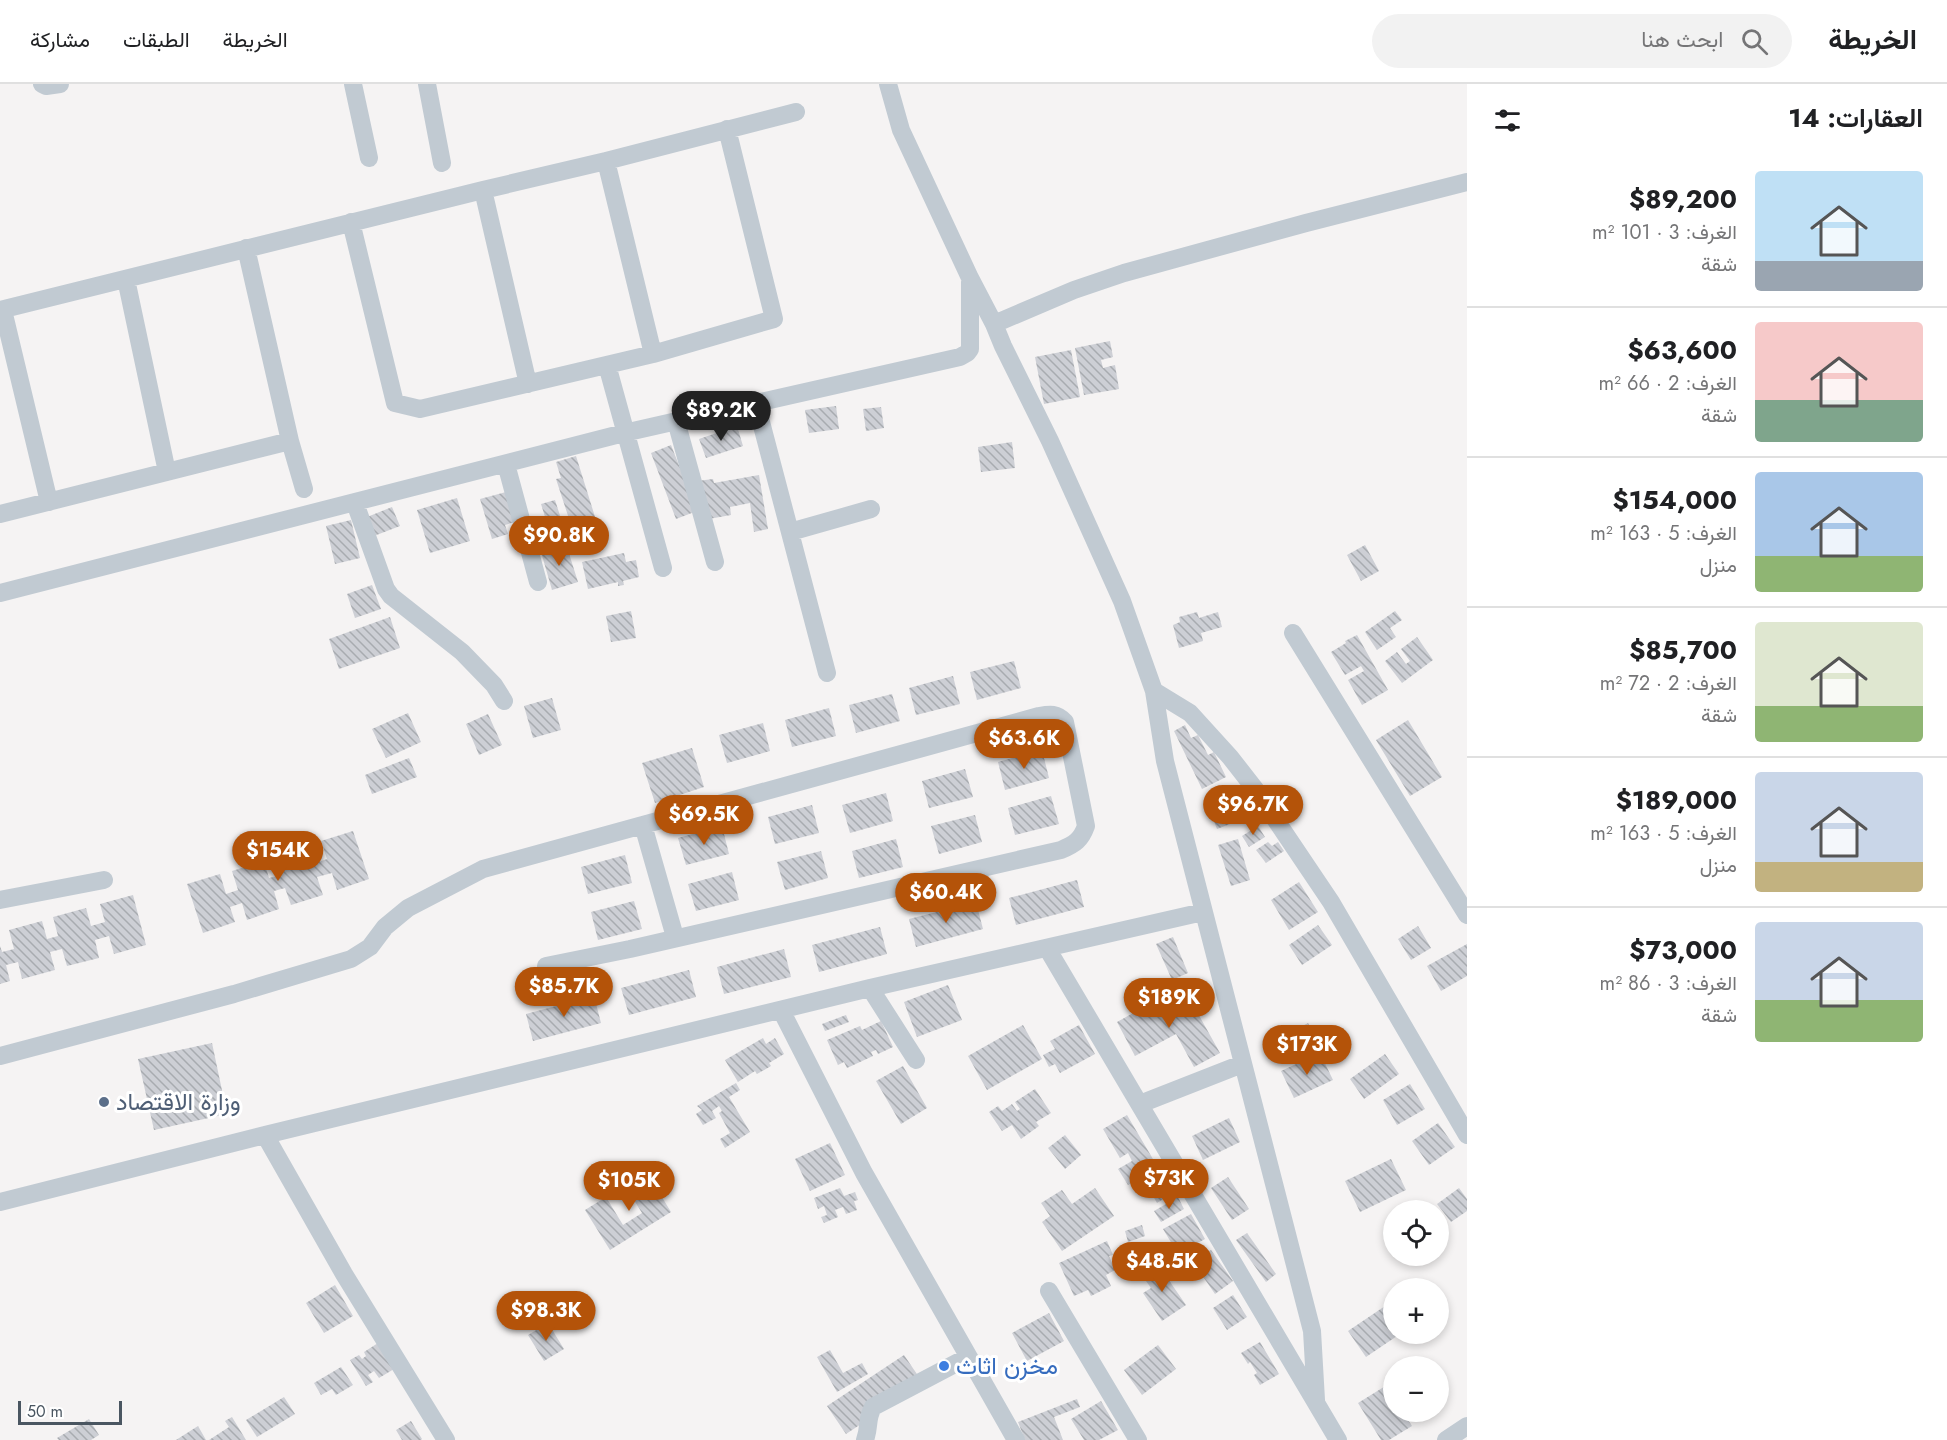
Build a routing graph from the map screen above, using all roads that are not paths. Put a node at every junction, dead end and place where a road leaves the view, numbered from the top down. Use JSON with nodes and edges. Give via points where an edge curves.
{"nodes":[{"id":1,"x":42,"y":84,"type":"edge"},
{"id":2,"x":60,"y":84,"type":"edge"},
{"id":3,"x":353,"y":84,"type":"edge"},
{"id":4,"x":427,"y":84,"type":"edge"},
{"id":5,"x":888,"y":84,"type":"edge"},
{"id":6,"x":796,"y":112,"type":"dead end"},
{"id":7,"x":726,"y":129,"type":"junction"},
{"id":8,"x":369,"y":158,"type":"dead end"},
{"id":9,"x":606,"y":161,"type":"junction"},
{"id":10,"x":442,"y":163,"type":"dead end"},
{"id":11,"x":1467,"y":182,"type":"edge"},
{"id":12,"x":483,"y":190,"type":"junction"},
{"id":13,"x":351,"y":222,"type":"junction"},
{"id":14,"x":246,"y":248,"type":"junction"},
{"id":15,"x":970,"y":278,"type":"junction"},
{"id":16,"x":126,"y":279,"type":"junction"},
{"id":17,"x":2,"y":310,"type":"edge"},
{"id":18,"x":994,"y":324,"type":"junction"},
{"id":19,"x":652,"y":354,"type":"junction"},
{"id":20,"x":607,"y":365,"type":"junction"},
{"id":21,"x":528,"y":384,"type":"junction"},
{"id":22,"x":756,"y":403,"type":"junction"},
{"id":23,"x":676,"y":421,"type":"junction"},
{"id":24,"x":624,"y":433,"type":"junction"},
{"id":25,"x":290,"y":441,"type":"junction"},
{"id":26,"x":506,"y":464,"type":"junction"},
{"id":27,"x":167,"y":472,"type":"junction"},
{"id":28,"x":304,"y":489,"type":"dead end"},
{"id":29,"x":49,"y":502,"type":"junction"},
{"id":30,"x":355,"y":503,"type":"junction"},
{"id":31,"x":871,"y":509,"type":"dead end"},
{"id":32,"x":0,"y":514,"type":"edge"},
{"id":33,"x":790,"y":532,"type":"junction"},
{"id":34,"x":715,"y":562,"type":"dead end"},
{"id":35,"x":663,"y":568,"type":"dead end"},
{"id":36,"x":537,"y":582,"type":"dead end"},
{"id":37,"x":0,"y":592,"type":"edge"},
{"id":38,"x":1293,"y":633,"type":"dead end"},
{"id":39,"x":827,"y":673,"type":"dead end"},
{"id":40,"x":1154,"y":691,"type":"junction"},
{"id":41,"x":504,"y":701,"type":"dead end"},
{"id":42,"x":643,"y":825,"type":"junction"},
{"id":43,"x":104,"y":880,"type":"dead end"},
{"id":44,"x":0,"y":900,"type":"edge"},
{"id":45,"x":1203,"y":912,"type":"junction"},
{"id":46,"x":1467,"y":915,"type":"edge"},
{"id":47,"x":675,"y":937,"type":"junction"},
{"id":48,"x":1047,"y":948,"type":"junction"},
{"id":49,"x":546,"y":966,"type":"dead end"},
{"id":50,"x":870,"y":988,"type":"junction"},
{"id":51,"x":782,"y":1010,"type":"junction"},
{"id":52,"x":0,"y":1056,"type":"edge"},
{"id":53,"x":916,"y":1060,"type":"dead end"},
{"id":54,"x":1242,"y":1064,"type":"junction"},
{"id":55,"x":1140,"y":1104,"type":"junction"},
{"id":56,"x":265,"y":1135,"type":"junction"},
{"id":57,"x":1467,"y":1135,"type":"edge"},
{"id":58,"x":0,"y":1202,"type":"edge"},
{"id":59,"x":1049,"y":1291,"type":"dead end"},
{"id":60,"x":968,"y":1357,"type":"junction"},
{"id":61,"x":1316,"y":1400,"type":"junction"},
{"id":62,"x":1467,"y":1427,"type":"edge"},
{"id":63,"x":446,"y":1440,"type":"edge"},
{"id":64,"x":865,"y":1440,"type":"edge"},
{"id":65,"x":1016,"y":1440,"type":"edge"},
{"id":66,"x":1138,"y":1440,"type":"edge"},
{"id":67,"x":1338,"y":1440,"type":"edge"},
{"id":68,"x":1446,"y":1440,"type":"edge"}],
"edges":[{"from":1,"to":2,"type":"street"},
{"from":3,"to":8,"type":"street"},
{"from":4,"to":10,"type":"street"},
{"from":5,"to":15,"type":"street","via":[[902,130]]},
{"from":6,"to":7,"type":"street"},
{"from":7,"to":9,"type":"street"},
{"from":7,"to":19,"type":"street","via":[[774,319]]},
{"from":9,"to":12,"type":"street"},
{"from":9,"to":19,"type":"street"},
{"from":11,"to":18,"type":"street","via":[[1124,273]]},
{"from":12,"to":13,"type":"street"},
{"from":12,"to":21,"type":"street"},
{"from":13,"to":14,"type":"street"},
{"from":13,"to":21,"type":"street","via":[[395,403],[420,409]]},
{"from":14,"to":16,"type":"street"},
{"from":14,"to":25,"type":"street"},
{"from":15,"to":18,"type":"street"},
{"from":15,"to":22,"type":"street","via":[[970,349],[964,356]]},
{"from":16,"to":17,"type":"street"},
{"from":16,"to":27,"type":"street"},
{"from":17,"to":29,"type":"street"},
{"from":18,"to":40,"type":"street","via":[[1122,601]]},
{"from":19,"to":20,"type":"street"},
{"from":20,"to":21,"type":"street"},
{"from":20,"to":24,"type":"street"},
{"from":22,"to":23,"type":"street"},
{"from":22,"to":33,"type":"street"},
{"from":23,"to":24,"type":"street"},
{"from":23,"to":34,"type":"street"},
{"from":24,"to":26,"type":"street"},
{"from":24,"to":35,"type":"street"},
{"from":25,"to":27,"type":"street"},
{"from":25,"to":28,"type":"street"},
{"from":26,"to":30,"type":"street"},
{"from":26,"to":36,"type":"street"},
{"from":27,"to":29,"type":"street"},
{"from":29,"to":32,"type":"street"},
{"from":30,"to":37,"type":"street"},
{"from":30,"to":41,"type":"street","via":[[391,596],[462,652]]},
{"from":31,"to":33,"type":"street"},
{"from":33,"to":39,"type":"street"},
{"from":38,"to":46,"type":"street"},
{"from":40,"to":45,"type":"street","via":[[1165,761]]},
{"from":40,"to":57,"type":"street","via":[[1190,713],[1255,789],[1331,902]]},
{"from":42,"to":47,"type":"street"},
{"from":42,"to":47,"type":"street","via":[[1039,716],[1059,716],[1065,722],[1086,826],[1075,844]]},
{"from":42,"to":52,"type":"street","via":[[483,869],[408,908],[351,959]]},
{"from":43,"to":44,"type":"street"},
{"from":45,"to":48,"type":"street"},
{"from":45,"to":54,"type":"street"},
{"from":47,"to":49,"type":"street"},
{"from":48,"to":50,"type":"street"},
{"from":48,"to":55,"type":"street"},
{"from":50,"to":51,"type":"street"},
{"from":50,"to":53,"type":"street"},
{"from":51,"to":56,"type":"street"},
{"from":51,"to":60,"type":"street","via":[[864,1173]]},
{"from":54,"to":55,"type":"street"},
{"from":54,"to":61,"type":"street","via":[[1312,1331]]},
{"from":55,"to":61,"type":"street"},
{"from":56,"to":58,"type":"street"},
{"from":56,"to":63,"type":"street","via":[[344,1274]]},
{"from":59,"to":66,"type":"street"},
{"from":60,"to":64,"type":"street","via":[[873,1407]]},
{"from":60,"to":65,"type":"street"},
{"from":61,"to":67,"type":"street"},
{"from":62,"to":68,"type":"street"}]}
